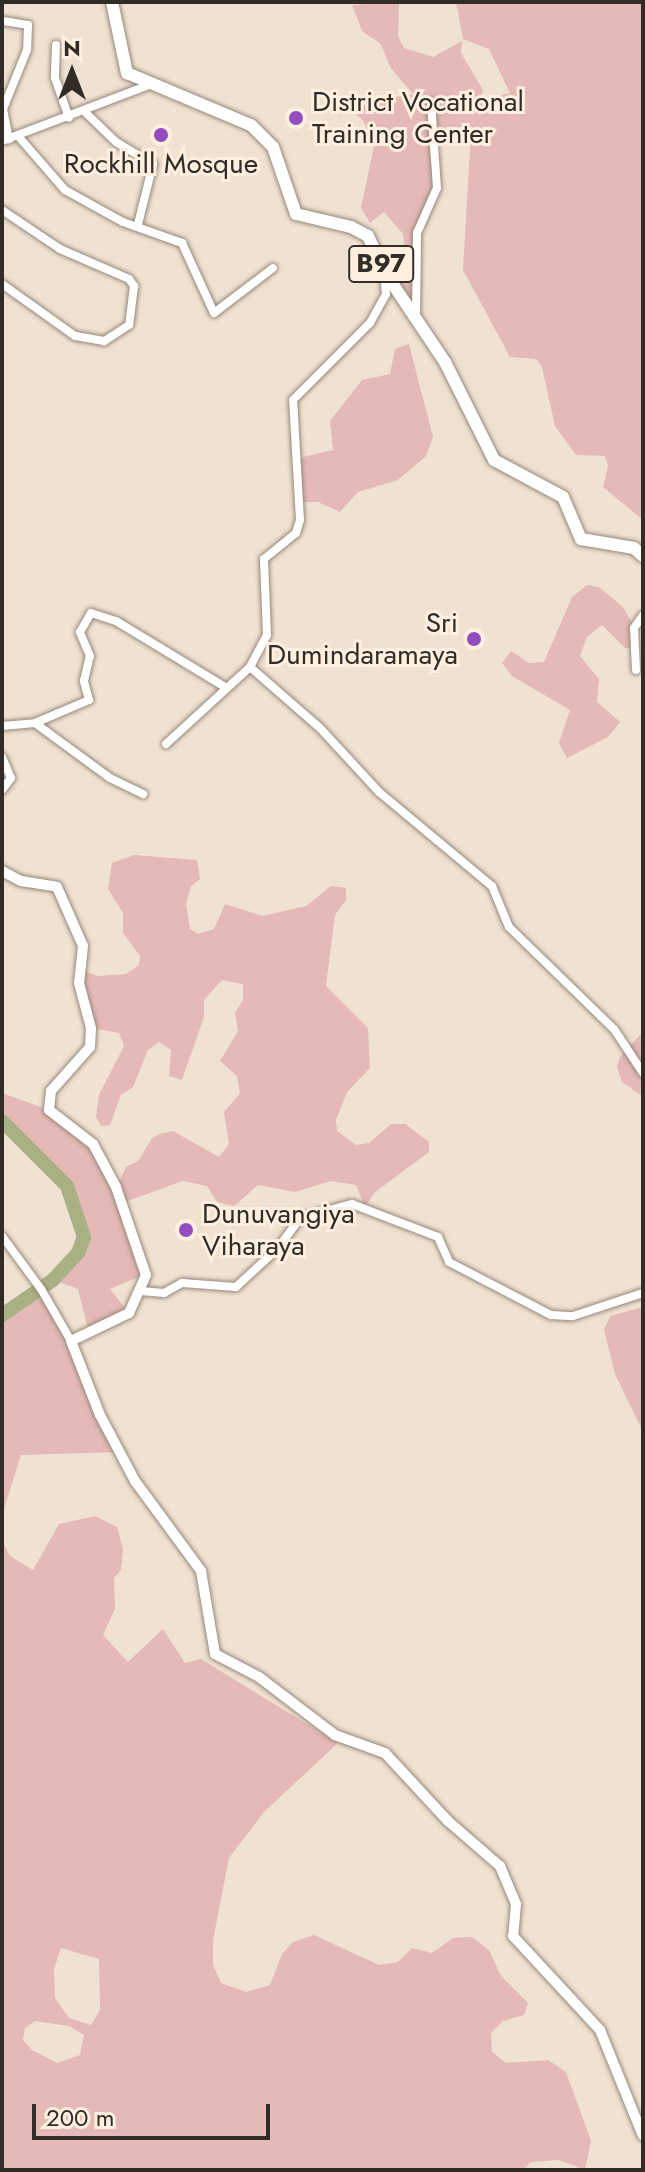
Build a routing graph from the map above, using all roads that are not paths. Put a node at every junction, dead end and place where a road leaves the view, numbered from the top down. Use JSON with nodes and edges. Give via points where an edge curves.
{"nodes":[{"id":1,"x":112,"y":2,"type":"edge"},
{"id":2,"x":3,"y":21,"type":"edge"},
{"id":3,"x":56,"y":45,"type":"dead end"},
{"id":4,"x":151,"y":84,"type":"junction"},
{"id":5,"x":431,"y":102,"type":"dead end"},
{"id":6,"x":85,"y":112,"type":"junction"},
{"id":7,"x":69,"y":118,"type":"junction"},
{"id":8,"x":10,"y":139,"type":"edge"},
{"id":9,"x":2,"y":210,"type":"edge"},
{"id":10,"x":138,"y":224,"type":"junction"},
{"id":11,"x":273,"y":268,"type":"dead end"},
{"id":12,"x":384,"y":271,"type":"junction"},
{"id":13,"x":2,"y":284,"type":"edge"},
{"id":14,"x":416,"y":317,"type":"junction"},
{"id":15,"x":643,"y":556,"type":"edge"},
{"id":16,"x":643,"y":615,"type":"edge"},
{"id":17,"x":250,"y":667,"type":"junction"},
{"id":18,"x":636,"y":670,"type":"dead end"},
{"id":19,"x":225,"y":687,"type":"junction"},
{"id":20,"x":35,"y":723,"type":"junction"},
{"id":21,"x":2,"y":726,"type":"edge"},
{"id":22,"x":166,"y":744,"type":"dead end"},
{"id":23,"x":2,"y":757,"type":"edge"},
{"id":24,"x":2,"y":790,"type":"edge"},
{"id":25,"x":143,"y":794,"type":"dead end"},
{"id":26,"x":2,"y":871,"type":"edge"},
{"id":27,"x":643,"y":1073,"type":"edge"},
{"id":28,"x":2,"y":1236,"type":"edge"},
{"id":29,"x":141,"y":1291,"type":"junction"},
{"id":30,"x":643,"y":1293,"type":"edge"},
{"id":31,"x":71,"y":1341,"type":"junction"},
{"id":32,"x":643,"y":2136,"type":"edge"}],
"edges":[{"from":1,"to":4,"type":"main road","number":"B97","via":[[127,73]]},
{"from":2,"to":8,"type":"street","via":[[28,25],[27,50],[3,109]]},
{"from":3,"to":7,"type":"street","via":[[55,78]]},
{"from":4,"to":6,"type":"street"},
{"from":4,"to":12,"type":"main road","number":"B97","via":[[264,135],[296,214],[358,229],[372,241]]},
{"from":5,"to":14,"type":"street","via":[[437,188],[417,233]]},
{"from":6,"to":7,"type":"street"},
{"from":6,"to":10,"type":"street","via":[[116,142],[153,164]]},
{"from":7,"to":8,"type":"street"},
{"from":8,"to":10,"type":"street","via":[[65,190]]},
{"from":9,"to":13,"type":"street","via":[[60,249],[129,279],[134,286],[129,325],[104,341],[75,336]]},
{"from":10,"to":11,"type":"street","via":[[182,243],[214,313]]},
{"from":12,"to":14,"type":"main road","number":"B97"},
{"from":12,"to":17,"type":"street","via":[[386,294],[370,323],[293,400],[300,520],[296,533],[264,559],[267,635]]},
{"from":14,"to":15,"type":"main road","number":"B97","via":[[494,460],[563,497],[581,539],[634,548]]},
{"from":16,"to":18,"type":"street","via":[[634,628]]},
{"from":17,"to":19,"type":"street"},
{"from":17,"to":27,"type":"street","via":[[320,728],[379,792],[492,886],[509,927],[614,1029]]},
{"from":19,"to":20,"type":"street","via":[[116,621],[91,613],[80,632],[90,656],[84,681],[90,697]]},
{"from":19,"to":22,"type":"street"},
{"from":20,"to":21,"type":"street"},
{"from":20,"to":25,"type":"street","via":[[110,778]]},
{"from":23,"to":24,"type":"street","via":[[11,778]]},
{"from":26,"to":29,"type":"street","via":[[21,881],[57,887],[83,946],[79,983],[91,1028],[90,1047],[51,1091],[49,1110],[93,1144],[116,1187],[145,1264]]},
{"from":28,"to":31,"type":"street"},
{"from":29,"to":30,"type":"street","via":[[164,1293],[182,1283],[236,1287],[277,1249],[300,1218],[352,1204],[438,1237],[449,1262],[551,1315],[573,1316]]},
{"from":29,"to":31,"type":"street","via":[[129,1313]]},
{"from":31,"to":32,"type":"street","via":[[100,1415],[135,1481],[201,1571],[215,1654],[259,1677],[335,1735],[385,1753],[448,1821],[500,1866],[516,1904],[513,1936],[600,2030]]}]}
